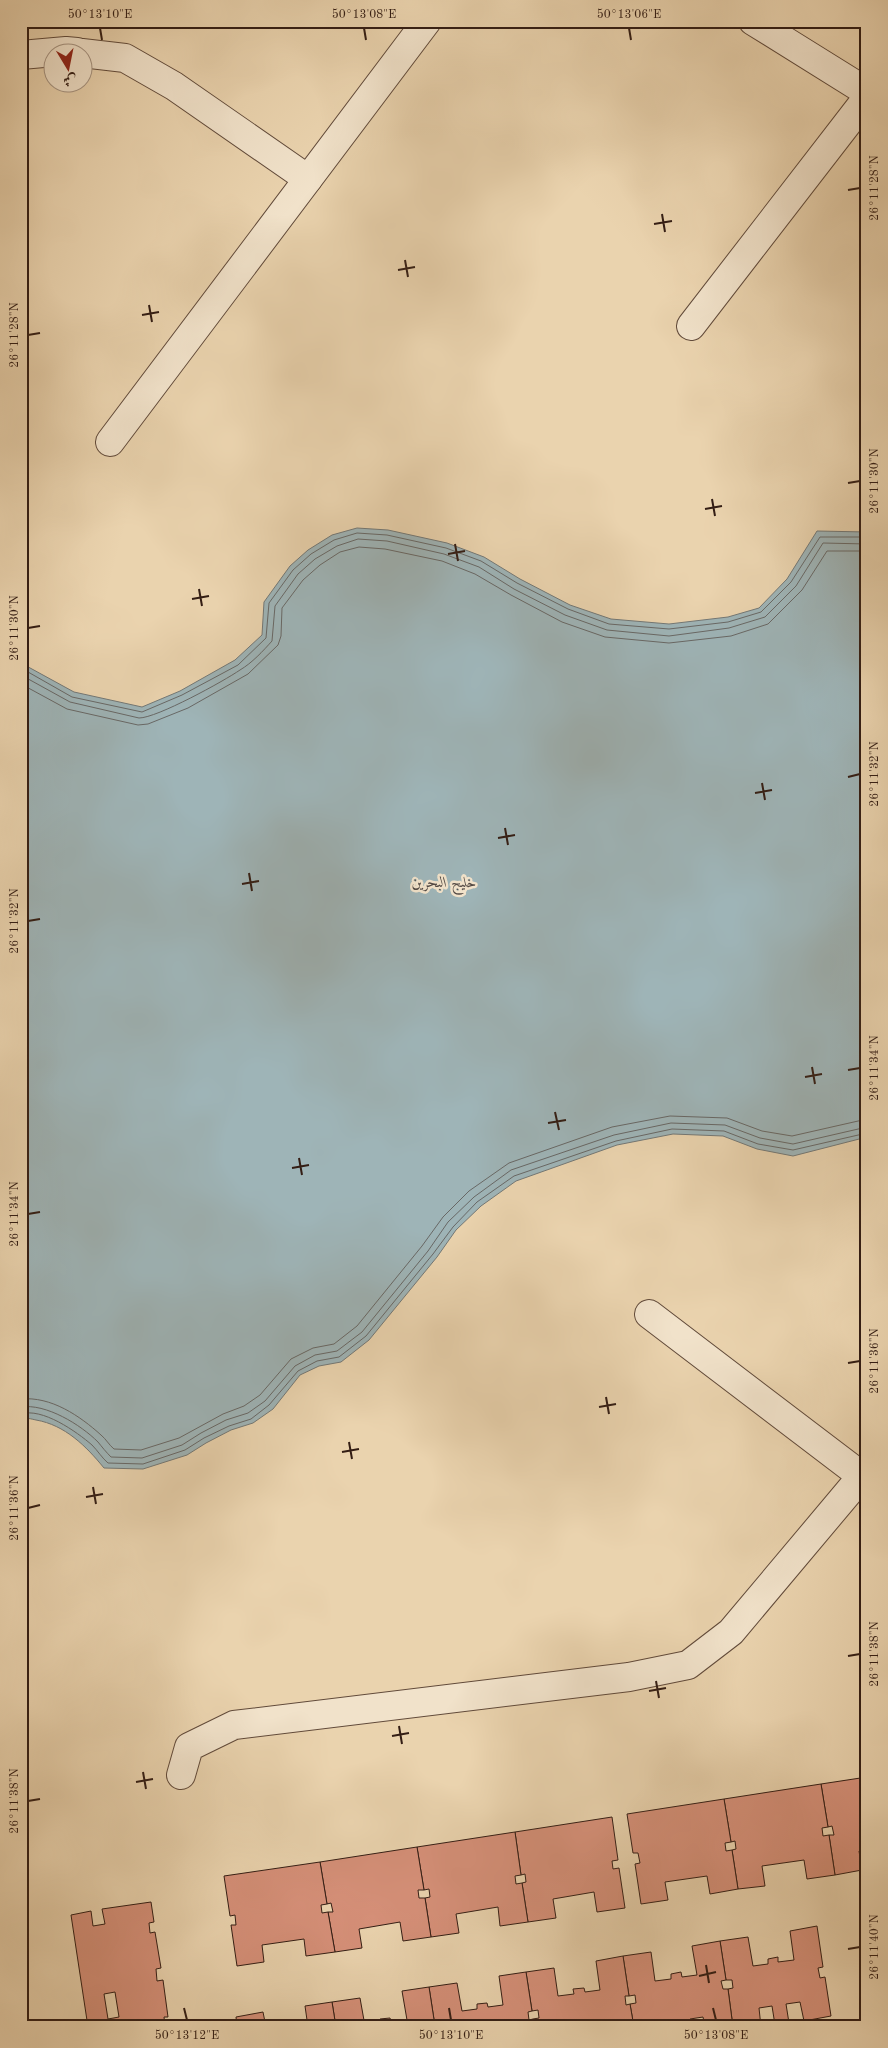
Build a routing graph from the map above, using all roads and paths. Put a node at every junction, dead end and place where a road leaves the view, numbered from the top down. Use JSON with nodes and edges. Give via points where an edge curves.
{"nodes":[{"id":1,"x":427,"y":21,"type":"edge"},
{"id":2,"x":753,"y":21,"type":"edge"},
{"id":3,"x":42,"y":53,"type":"edge"},
{"id":4,"x":92,"y":54,"type":"edge"},
{"id":5,"x":21,"y":55,"type":"edge"},
{"id":6,"x":867,"y":92,"type":"edge"},
{"id":7,"x":867,"y":98,"type":"edge"},
{"id":8,"x":308,"y":179,"type":"junction"},
{"id":9,"x":691,"y":326,"type":"dead end"},
{"id":10,"x":110,"y":442,"type":"dead end"},
{"id":11,"x":649,"y":1314,"type":"dead end"},
{"id":12,"x":864,"y":1478,"type":"edge"},
{"id":13,"x":181,"y":1775,"type":"dead end"}],
"edges":[{"from":1,"to":8,"type":"street"},
{"from":2,"to":6,"type":"street"},
{"from":3,"to":5,"type":"street"},
{"from":4,"to":8,"type":"street","via":[[125,58],[174,86]]},
{"from":7,"to":9,"type":"street"},
{"from":8,"to":10,"type":"street"},
{"from":11,"to":12,"type":"street"},
{"from":12,"to":13,"type":"street","via":[[731,1632],[688,1665],[629,1677],[234,1725],[189,1746]]}]}
